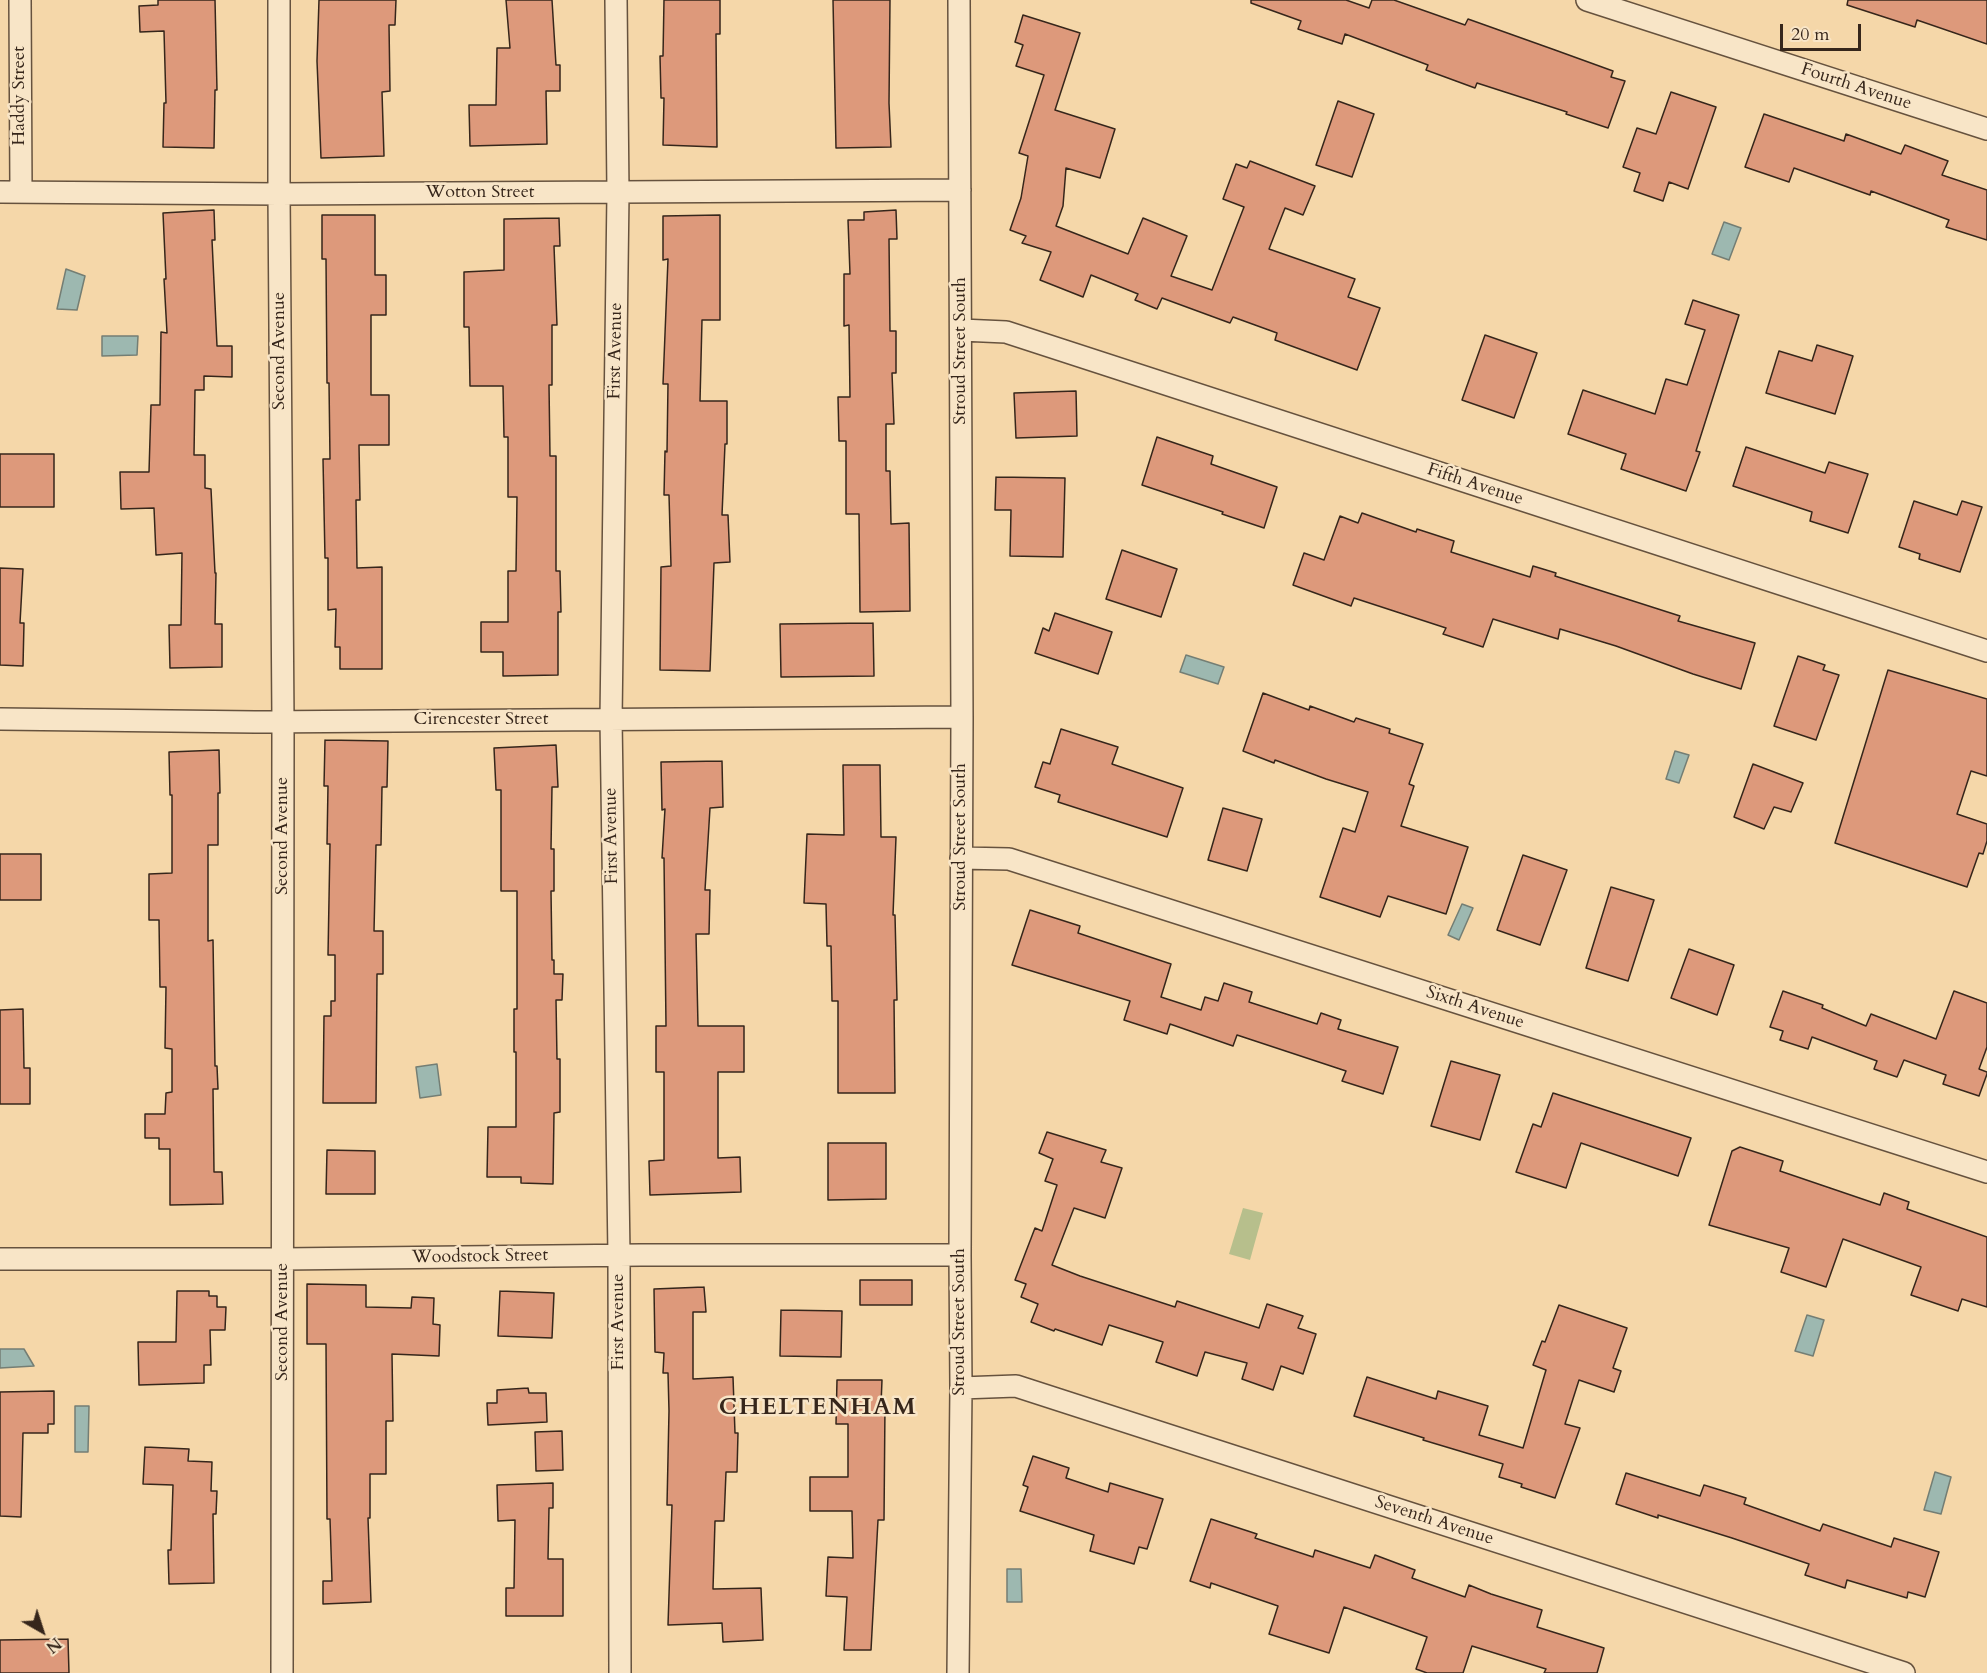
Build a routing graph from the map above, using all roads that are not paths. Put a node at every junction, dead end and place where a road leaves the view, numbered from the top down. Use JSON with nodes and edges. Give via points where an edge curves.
{"nodes":[{"id":1,"x":20,"y":0,"type":"edge"},
{"id":2,"x":279,"y":0,"type":"edge"},
{"id":3,"x":616,"y":0,"type":"edge"},
{"id":4,"x":959,"y":0,"type":"edge"},
{"id":5,"x":1587,"y":0,"type":"edge"},
{"id":6,"x":1987,"y":129,"type":"edge"},
{"id":7,"x":960,"y":190,"type":"junction"},
{"id":8,"x":10,"y":191,"type":"edge"},
{"id":9,"x":618,"y":193,"type":"junction"},
{"id":10,"x":279,"y":194,"type":"junction"},
{"id":11,"x":960,"y":330,"type":"junction"},
{"id":12,"x":1987,"y":651,"type":"edge"},
{"id":13,"x":962,"y":717,"type":"junction"},
{"id":14,"x":611,"y":719,"type":"junction"},
{"id":15,"x":0,"y":720,"type":"edge"},
{"id":16,"x":283,"y":722,"type":"junction"},
{"id":17,"x":961,"y":858,"type":"junction"},
{"id":18,"x":1987,"y":1172,"type":"edge"},
{"id":19,"x":619,"y":1255,"type":"junction"},
{"id":20,"x":960,"y":1255,"type":"junction"},
{"id":21,"x":0,"y":1258,"type":"edge"},
{"id":22,"x":283,"y":1259,"type":"junction"},
{"id":23,"x":961,"y":1388,"type":"junction"},
{"id":24,"x":282,"y":1673,"type":"edge"},
{"id":25,"x":620,"y":1673,"type":"edge"},
{"id":26,"x":958,"y":1673,"type":"edge"},
{"id":27,"x":1904,"y":1673,"type":"edge"}],
"edges":[{"from":1,"to":8,"type":"street","name":"Haddy Street"},
{"from":2,"to":10,"type":"street","name":"Second Avenue"},
{"from":3,"to":9,"type":"street","name":"First Avenue"},
{"from":4,"to":7,"type":"street","name":"Stroud Street South"},
{"from":5,"to":6,"type":"street","name":"Fourth Avenue"},
{"from":7,"to":9,"type":"street","name":"Wotton Street"},
{"from":7,"to":11,"type":"street","name":"Stroud Street South"},
{"from":8,"to":10,"type":"street","name":"Wotton Street"},
{"from":9,"to":10,"type":"street","name":"Wotton Street"},
{"from":9,"to":14,"type":"street","name":"First Avenue"},
{"from":10,"to":16,"type":"street","name":"Second Avenue"},
{"from":11,"to":12,"type":"street","name":"Fifth Avenue","via":[[1006,333]]},
{"from":11,"to":13,"type":"street","name":"Stroud Street South"},
{"from":13,"to":14,"type":"street","name":"Cirencester Street"},
{"from":13,"to":17,"type":"street","name":"Stroud Street South"},
{"from":14,"to":16,"type":"street","name":"Cirencester Street"},
{"from":14,"to":19,"type":"street","name":"First Avenue"},
{"from":15,"to":16,"type":"street","name":"Cirencester Street"},
{"from":16,"to":22,"type":"street","name":"Second Avenue"},
{"from":17,"to":18,"type":"street","name":"Sixth Avenue","via":[[1009,859]]},
{"from":17,"to":20,"type":"street","name":"Stroud Street South"},
{"from":19,"to":20,"type":"street","name":"Woodstock Street"},
{"from":19,"to":22,"type":"street","name":"Woodstock Street"},
{"from":19,"to":25,"type":"street","name":"First Avenue"},
{"from":20,"to":23,"type":"street","name":"Stroud Street South"},
{"from":21,"to":22,"type":"street","name":"Woodstock Street"},
{"from":22,"to":24,"type":"street","name":"Second Avenue"},
{"from":23,"to":26,"type":"street","name":"Stroud Street South"},
{"from":23,"to":27,"type":"street","name":"Seventh Avenue","via":[[1016,1386]]}]}
